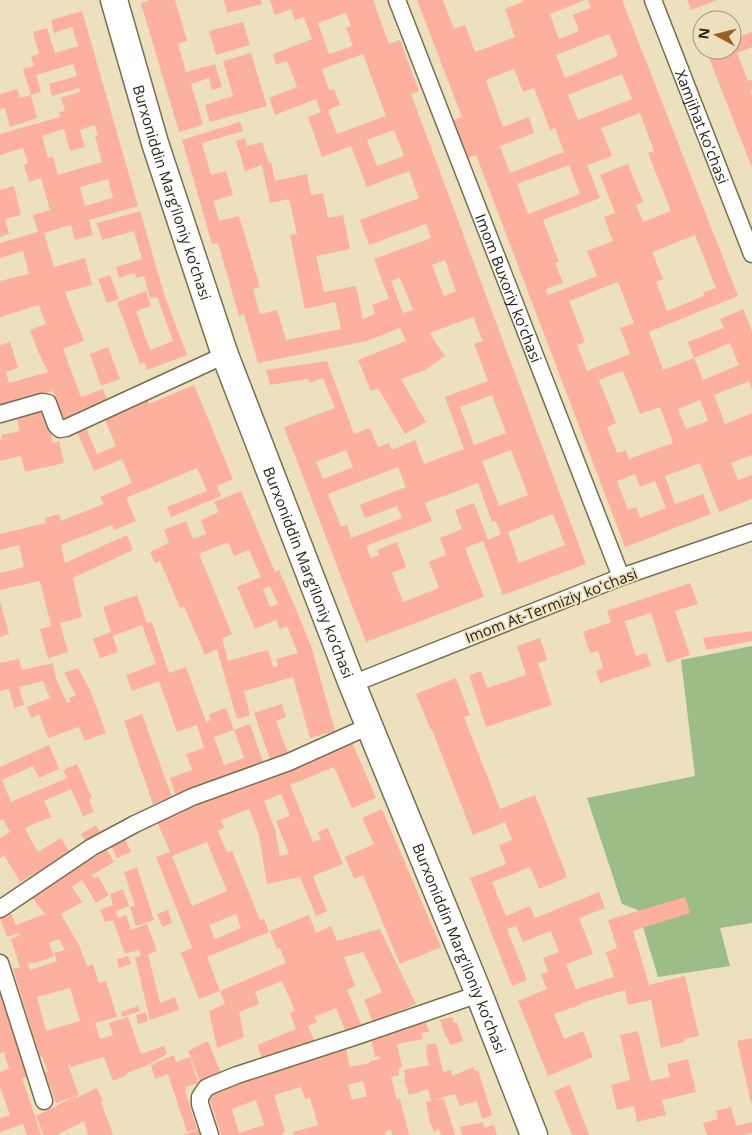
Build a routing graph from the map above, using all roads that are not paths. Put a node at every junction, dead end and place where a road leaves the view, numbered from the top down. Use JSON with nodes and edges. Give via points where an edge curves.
{"nodes":[{"id":1,"x":114,"y":0,"type":"edge"},
{"id":2,"x":397,"y":0,"type":"edge"},
{"id":3,"x":653,"y":0,"type":"edge"},
{"id":4,"x":752,"y":254,"type":"edge"},
{"id":5,"x":225,"y":355,"type":"junction"},
{"id":6,"x":0,"y":414,"type":"edge"},
{"id":7,"x":752,"y":532,"type":"edge"},
{"id":8,"x":621,"y":577,"type":"junction"},
{"id":9,"x":352,"y":684,"type":"junction"},
{"id":10,"x":369,"y":726,"type":"junction"},
{"id":11,"x":0,"y":909,"type":"edge"},
{"id":12,"x":0,"y":963,"type":"edge"},
{"id":13,"x":479,"y":994,"type":"junction"},
{"id":14,"x":44,"y":1101,"type":"dead end"},
{"id":15,"x":210,"y":1135,"type":"edge"},
{"id":16,"x":534,"y":1135,"type":"edge"}],
"edges":[{"from":1,"to":5,"type":"main road","name":"Burxoniddin Marg’iloniy ko’chasi","via":[[155,143]]},
{"from":2,"to":8,"type":"street","name":"Imom Buxoriy ko'chasi"},
{"from":3,"to":4,"type":"street","name":"Xamjihat ko'chasi"},
{"from":5,"to":6,"type":"street","via":[[66,428],[60,429],[56,425],[48,403]]},
{"from":5,"to":9,"type":"main road","name":"Burxoniddin Marg’iloniy ko’chasi"},
{"from":7,"to":8,"type":"street","name":"Imom At-Termiziy koʻchasi"},
{"from":8,"to":9,"type":"street","name":"Imom At-Termiziy koʻchasi"},
{"from":9,"to":10,"type":"main road","name":"Burxoniddin Marg’iloniy ko’chasi"},
{"from":10,"to":11,"type":"street","via":[[289,762],[192,797],[135,824],[92,847]]},
{"from":10,"to":13,"type":"main road","name":"Burxoniddin Marg’iloniy ko’chasi"},
{"from":12,"to":14,"type":"street"},
{"from":13,"to":15,"type":"street","via":[[206,1088],[200,1104]]},
{"from":13,"to":16,"type":"main road","name":"Burxoniddin Marg’iloniy ko’chasi"}]}
